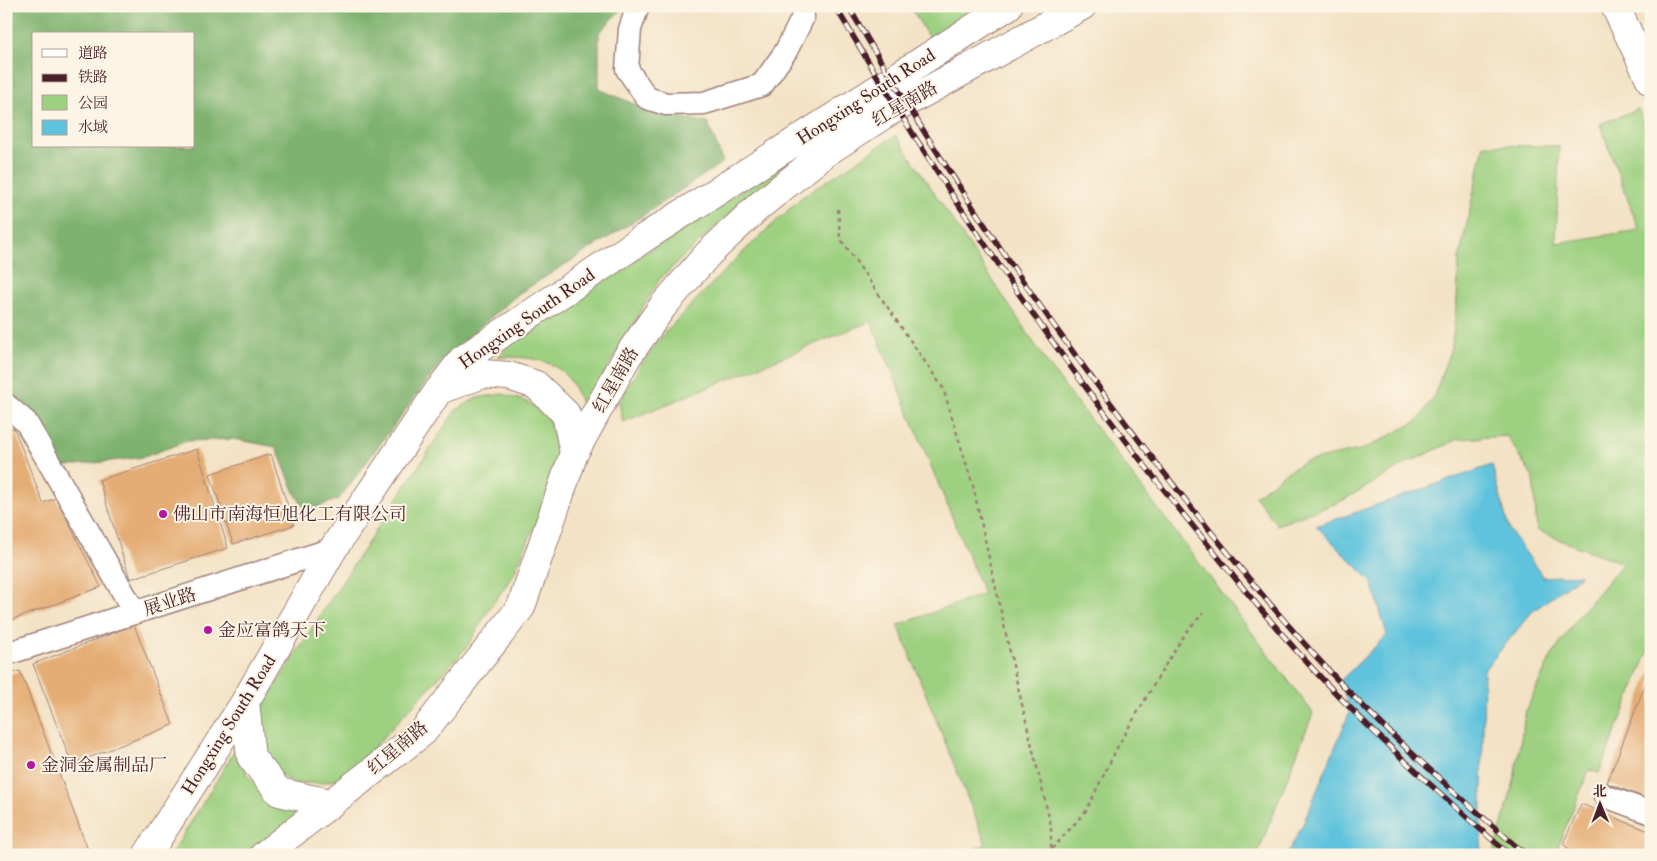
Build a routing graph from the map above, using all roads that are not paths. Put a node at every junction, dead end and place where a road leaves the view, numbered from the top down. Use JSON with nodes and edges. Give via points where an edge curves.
{"nodes":[{"id":1,"x":638,"y":6,"type":"edge"},
{"id":2,"x":802,"y":6,"type":"edge"},
{"id":3,"x":1008,"y":6,"type":"edge"},
{"id":4,"x":1082,"y":6,"type":"edge"},
{"id":5,"x":1615,"y":6,"type":"edge"},
{"id":6,"x":1651,"y":81,"type":"edge"},
{"id":7,"x":439,"y":390,"type":"junction"},
{"id":8,"x":6,"y":405,"type":"edge"},
{"id":9,"x":574,"y":453,"type":"junction"},
{"id":10,"x":333,"y":549,"type":"junction"},
{"id":11,"x":135,"y":613,"type":"junction"},
{"id":12,"x":6,"y":654,"type":"edge"},
{"id":13,"x":245,"y":702,"type":"junction"},
{"id":14,"x":1605,"y":796,"type":"dead end"},
{"id":15,"x":329,"y":803,"type":"junction"},
{"id":16,"x":1651,"y":813,"type":"edge"},
{"id":17,"x":147,"y":855,"type":"edge"},
{"id":18,"x":264,"y":855,"type":"edge"}],
"edges":[{"from":1,"to":2,"type":"street","via":[[630,29],[628,69],[648,98],[666,104],[704,103],[762,85],[786,51],[803,17]]},
{"from":3,"to":7,"type":"main road","name":"Hongxing South Road","via":[[644,238],[462,360]]},
{"from":4,"to":9,"type":"main road","name":"红星南路","via":[[885,114],[825,153],[760,206],[708,254],[663,306],[627,357]]},
{"from":5,"to":6,"type":"main road"},
{"from":7,"to":9,"type":"main road","via":[[483,374],[509,376],[536,385],[566,414]]},
{"from":7,"to":10,"type":"main road","name":"Hongxing South Road"},
{"from":8,"to":11,"type":"street","via":[[26,422]]},
{"from":9,"to":15,"type":"main road","name":"红星南路","via":[[521,606],[423,732]]},
{"from":10,"to":11,"type":"street","name":"展业路"},
{"from":10,"to":13,"type":"main road","name":"Hongxing South Road"},
{"from":11,"to":12,"type":"street","name":"展业路"},
{"from":13,"to":15,"type":"main road","via":[[251,757],[279,792]]},
{"from":13,"to":17,"type":"main road","name":"Hongxing South Road"},
{"from":14,"to":16,"type":"street"},
{"from":15,"to":18,"type":"main road","name":"红星南路"}]}
